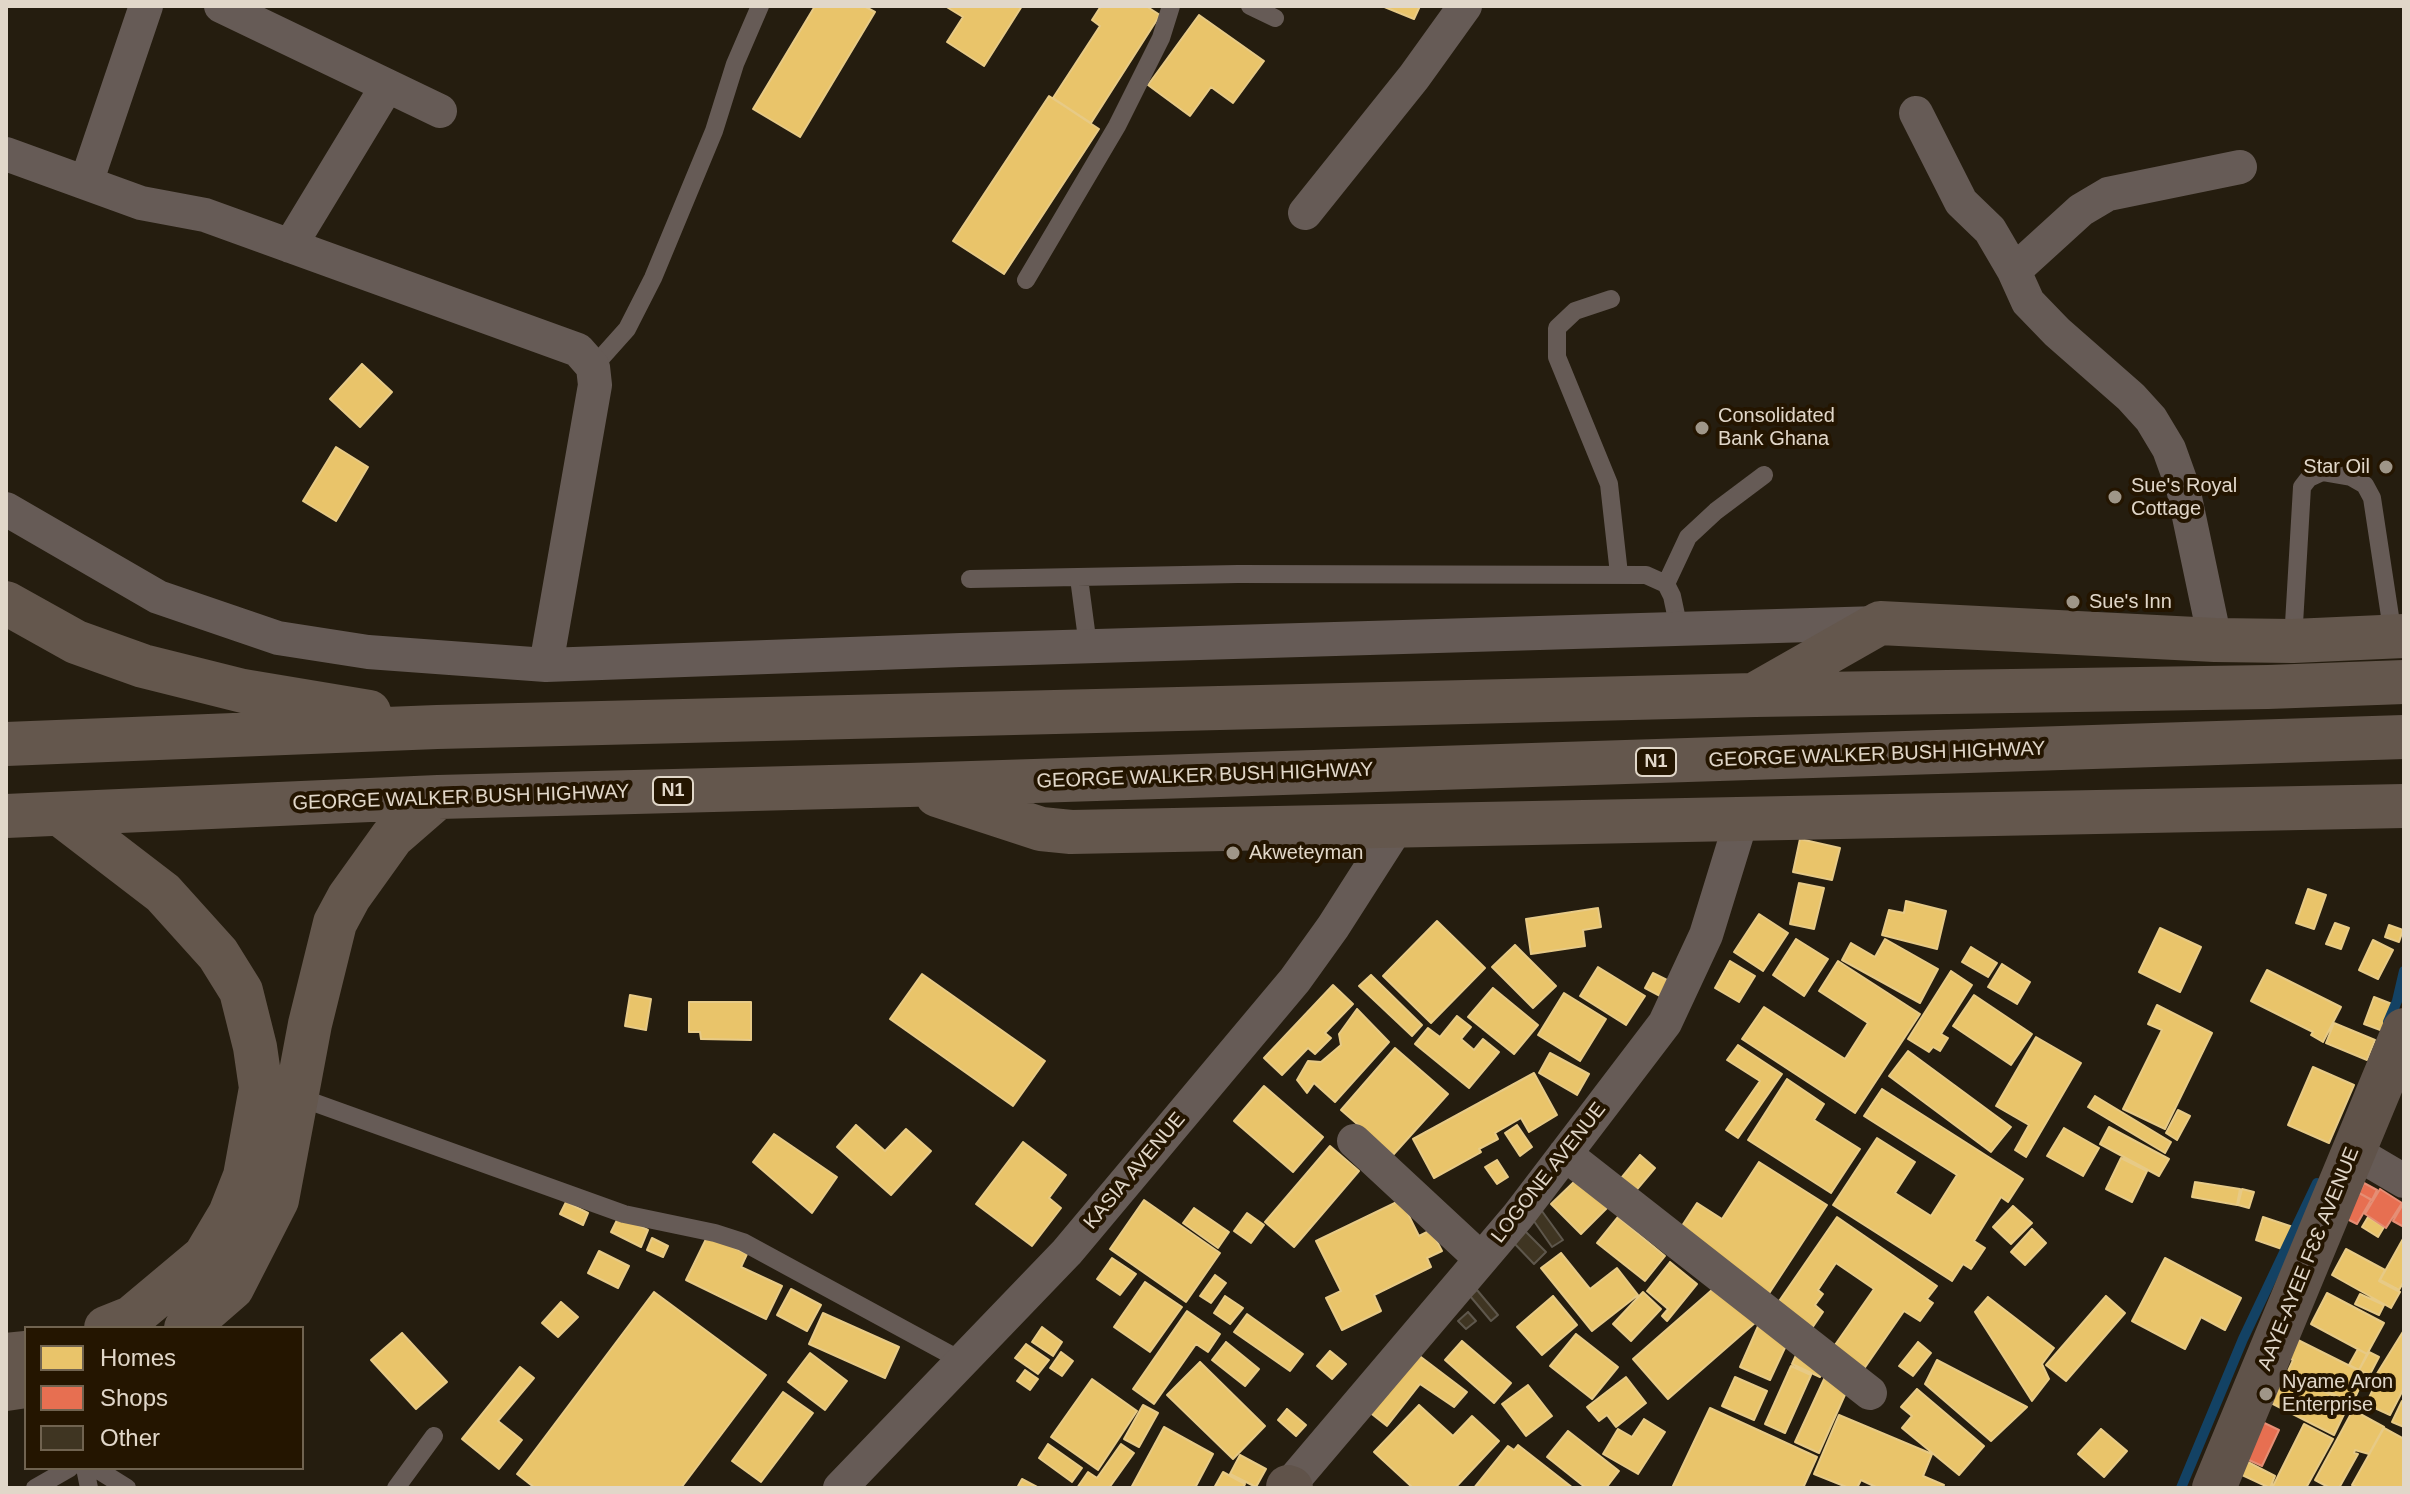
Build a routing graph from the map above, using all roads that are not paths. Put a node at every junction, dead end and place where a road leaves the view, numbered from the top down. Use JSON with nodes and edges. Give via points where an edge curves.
{"nodes":[{"id":1,"x":146,"y":6,"type":"edge"},
{"id":2,"x":221,"y":6,"type":"edge"},
{"id":3,"x":760,"y":6,"type":"edge"},
{"id":4,"x":1171,"y":6,"type":"edge"},
{"id":5,"x":1250,"y":6,"type":"edge"},
{"id":6,"x":1465,"y":6,"type":"edge"},
{"id":7,"x":1275,"y":18,"type":"dead end"},
{"id":8,"x":387,"y":86,"type":"junction"},
{"id":9,"x":440,"y":111,"type":"dead end"},
{"id":10,"x":1916,"y":113,"type":"dead end"},
{"id":11,"x":6,"y":154,"type":"edge"},
{"id":12,"x":2240,"y":167,"type":"dead end"},
{"id":13,"x":86,"y":183,"type":"junction"},
{"id":14,"x":1305,"y":213,"type":"dead end"},
{"id":15,"x":290,"y":246,"type":"junction"},
{"id":16,"x":2014,"y":271,"type":"junction"},
{"id":17,"x":1026,"y":280,"type":"dead end"},
{"id":18,"x":1611,"y":299,"type":"dead end"},
{"id":19,"x":593,"y":367,"type":"junction"},
{"id":20,"x":1764,"y":475,"type":"dead end"},
{"id":21,"x":6,"y":509,"type":"edge"},
{"id":22,"x":1619,"y":574,"type":"junction"},
{"id":23,"x":1079,"y":578,"type":"junction"},
{"id":24,"x":970,"y":579,"type":"dead end"},
{"id":25,"x":1666,"y":584,"type":"junction"},
{"id":26,"x":6,"y":603,"type":"edge"},
{"id":27,"x":1880,"y":623,"type":"junction"},
{"id":28,"x":1679,"y":629,"type":"junction"},
{"id":29,"x":2398,"y":636,"type":"edge"},
{"id":30,"x":2215,"y":640,"type":"junction"},
{"id":31,"x":2293,"y":641,"type":"junction"},
{"id":32,"x":1088,"y":646,"type":"junction"},
{"id":33,"x":546,"y":665,"type":"junction"},
{"id":34,"x":2404,"y":682,"type":"edge"},
{"id":35,"x":1755,"y":695,"type":"junction"},
{"id":36,"x":437,"y":727,"type":"junction"},
{"id":37,"x":2404,"y":737,"type":"edge"},
{"id":38,"x":6,"y":744,"type":"edge"},
{"id":39,"x":909,"y":785,"type":"junction"},
{"id":40,"x":438,"y":797,"type":"junction"},
{"id":41,"x":2404,"y":806,"type":"edge"},
{"id":42,"x":60,"y":814,"type":"junction"},
{"id":43,"x":6,"y":816,"type":"edge"},
{"id":44,"x":1742,"y":818,"type":"junction"},
{"id":45,"x":1397,"y":827,"type":"junction"},
{"id":46,"x":2404,"y":1030,"type":"edge"},
{"id":47,"x":296,"y":1096,"type":"junction"},
{"id":48,"x":1354,"y":1141,"type":"dead end"},
{"id":49,"x":2353,"y":1151,"type":"junction"},
{"id":50,"x":1565,"y":1154,"type":"junction"},
{"id":51,"x":2404,"y":1181,"type":"edge"},
{"id":52,"x":1481,"y":1259,"type":"junction"},
{"id":53,"x":111,"y":1326,"type":"edge"},
{"id":54,"x":188,"y":1326,"type":"edge"},
{"id":55,"x":962,"y":1361,"type":"junction"},
{"id":56,"x":1870,"y":1393,"type":"dead end"},
{"id":57,"x":434,"y":1436,"type":"dead end"},
{"id":58,"x":66,"y":1470,"type":"edge"},
{"id":59,"x":98,"y":1470,"type":"edge"},
{"id":60,"x":35,"y":1488,"type":"edge"},
{"id":61,"x":127,"y":1488,"type":"edge"},
{"id":62,"x":396,"y":1488,"type":"edge"},
{"id":63,"x":840,"y":1488,"type":"edge"},
{"id":64,"x":1289,"y":1488,"type":"edge"},
{"id":65,"x":2214,"y":1488,"type":"edge"}],
"edges":[{"from":1,"to":13,"type":"street"},
{"from":2,"to":8,"type":"street"},
{"from":3,"to":19,"type":"lane","via":[[653,278],[627,329]]},
{"from":4,"to":17,"type":"lane","via":[[1161,38],[1117,126]]},
{"from":5,"to":7,"type":"lane"},
{"from":6,"to":14,"type":"street"},
{"from":8,"to":9,"type":"street"},
{"from":8,"to":15,"type":"street"},
{"from":10,"to":16,"type":"street","via":[[1961,202],[1990,230]]},
{"from":11,"to":13,"type":"street"},
{"from":12,"to":16,"type":"street","via":[[2108,194],[2081,210]]},
{"from":13,"to":15,"type":"street","via":[[141,203],[205,215]]},
{"from":15,"to":19,"type":"street","via":[[578,350]]},
{"from":16,"to":30,"type":"street","via":[[2028,302],[2131,397],[2169,449],[2183,488]]},
{"from":18,"to":22,"type":"lane","via":[[1575,311],[1557,328],[1557,357],[1609,484]]},
{"from":19,"to":33,"type":"street","via":[[595,385]]},
{"from":20,"to":25,"type":"lane","via":[[1688,537]]},
{"from":21,"to":33,"type":"street","via":[[158,597],[278,638],[368,652]]},
{"from":22,"to":23,"type":"lane"},
{"from":22,"to":25,"type":"lane","via":[[1646,575]]},
{"from":23,"to":24,"type":"lane"},
{"from":23,"to":32,"type":"lane"},
{"from":25,"to":28,"type":"lane"},
{"from":26,"to":36,"type":"highway","via":[[76,642],[143,666],[243,691]]},
{"from":27,"to":28,"type":"street"},
{"from":27,"to":30,"type":"highway"},
{"from":27,"to":35,"type":"highway"},
{"from":28,"to":32,"type":"street"},
{"from":29,"to":31,"type":"highway"},
{"from":29,"to":31,"type":"lane","via":[[2372,498],[2365,485],[2351,477],[2322,472],[2302,487]]},
{"from":30,"to":31,"type":"highway"},
{"from":32,"to":33,"type":"street"},
{"from":34,"to":35,"type":"highway"},
{"from":35,"to":36,"type":"highway"},
{"from":36,"to":38,"type":"highway"},
{"from":37,"to":39,"type":"highway","name":"GEORGE WALKER BUSH HIGHWAY","number":"N1"},
{"from":39,"to":40,"type":"highway","name":"GEORGE WALKER BUSH HIGHWAY","number":"N1"},
{"from":39,"to":45,"type":"highway","via":[[1041,829],[1071,832]]},
{"from":40,"to":42,"type":"highway","name":"GEORGE WALKER BUSH HIGHWAY","number":"N1"},
{"from":40,"to":47,"type":"highway","via":[[392,837],[335,923]]},
{"from":41,"to":44,"type":"highway"},
{"from":42,"to":43,"type":"highway","name":"GEORGE WALKER BUSH HIGHWAY","number":"N1"},
{"from":42,"to":53,"type":"highway","via":[[163,893],[218,954],[241,991],[261,1088],[245,1176],[205,1256],[131,1318]]},
{"from":44,"to":45,"type":"highway"},
{"from":44,"to":50,"type":"street","name":"LOGONE AVENUE","via":[[1706,935],[1665,1023]]},
{"from":45,"to":55,"type":"street","name":"KASIA AVENUE","via":[[1295,980],[1067,1252]]},
{"from":46,"to":49,"type":"street","name":"AAYE-AYEE FƐƐ AVENUE"},
{"from":47,"to":54,"type":"highway","via":[[277,1200],[232,1288]]},
{"from":47,"to":55,"type":"lane","via":[[624,1214],[743,1242]]},
{"from":48,"to":52,"type":"street"},
{"from":49,"to":51,"type":"street"},
{"from":49,"to":65,"type":"street","name":"AAYE-AYEE FƐƐ AVENUE"},
{"from":50,"to":52,"type":"street","name":"LOGONE AVENUE"},
{"from":50,"to":56,"type":"street"},
{"from":52,"to":64,"type":"street","name":"LOGONE AVENUE"},
{"from":55,"to":63,"type":"street","name":"KASIA AVENUE"},
{"from":57,"to":62,"type":"lane"},
{"from":58,"to":60,"type":"lane"},
{"from":59,"to":61,"type":"lane"}]}
